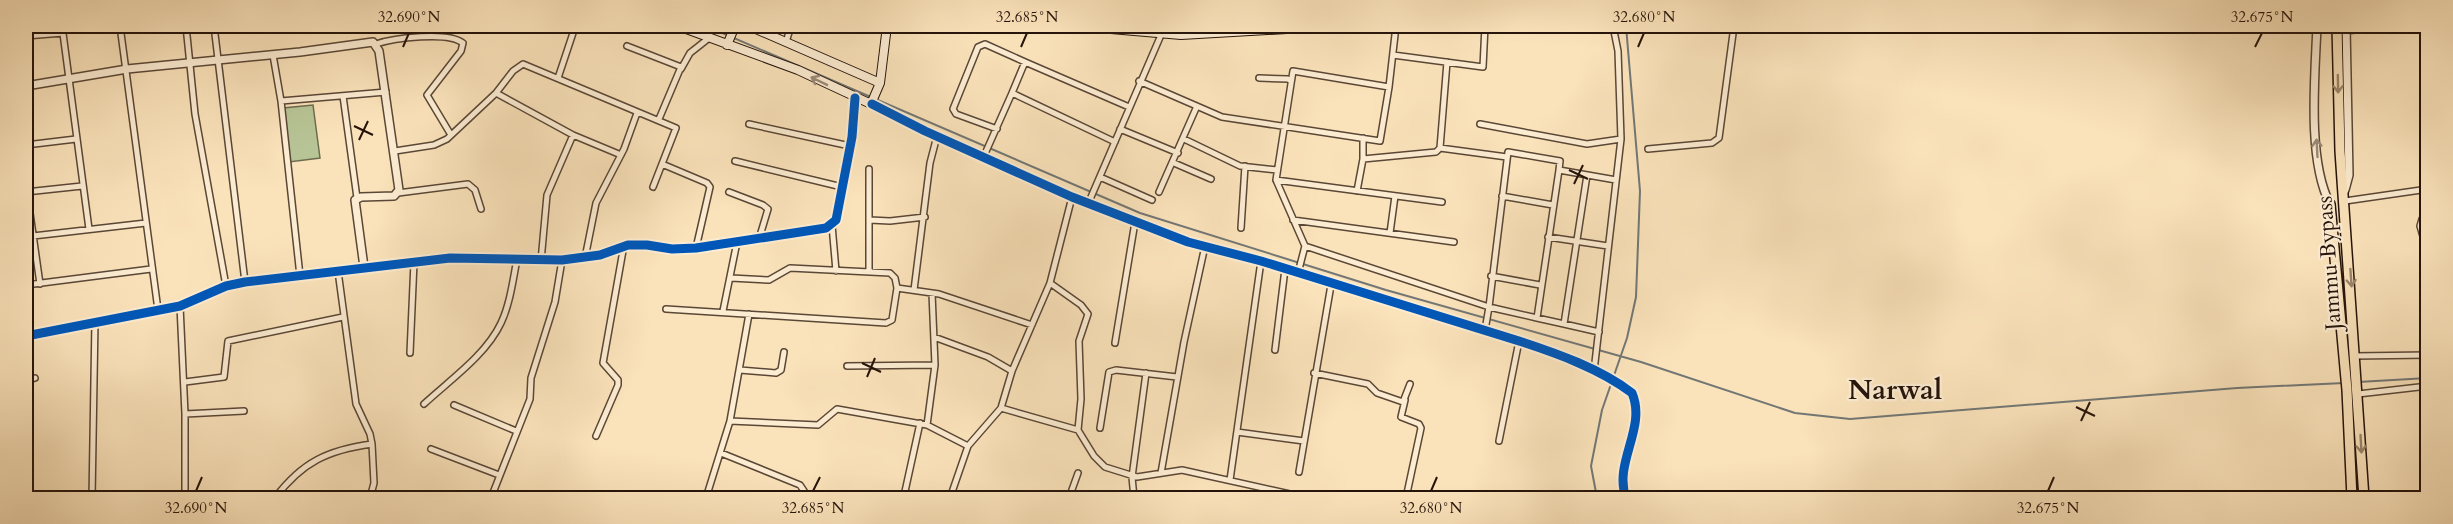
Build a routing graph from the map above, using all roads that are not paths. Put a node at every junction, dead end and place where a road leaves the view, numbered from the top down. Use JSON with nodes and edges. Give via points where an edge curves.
{"nodes":[{"id":1,"x":62,"y":26,"type":"edge"},
{"id":2,"x":120,"y":26,"type":"edge"},
{"id":3,"x":186,"y":26,"type":"edge"},
{"id":4,"x":214,"y":26,"type":"edge"},
{"id":5,"x":678,"y":26,"type":"edge"},
{"id":6,"x":735,"y":26,"type":"edge"},
{"id":7,"x":749,"y":26,"type":"edge"},
{"id":8,"x":792,"y":26,"type":"edge"},
{"id":9,"x":887,"y":26,"type":"edge"},
{"id":10,"x":1076,"y":26,"type":"edge"},
{"id":11,"x":1180,"y":26,"type":"edge"},
{"id":12,"x":1325,"y":26,"type":"edge"},
{"id":13,"x":1340,"y":26,"type":"edge"},
{"id":14,"x":1396,"y":26,"type":"edge"},
{"id":15,"x":1485,"y":26,"type":"edge"},
{"id":16,"x":1613,"y":26,"type":"edge"},
{"id":17,"x":1734,"y":26,"type":"edge"},
{"id":18,"x":2317,"y":26,"type":"edge"},
{"id":19,"x":2393,"y":26,"type":"edge"},
{"id":20,"x":575,"y":27,"type":"edge"},
{"id":21,"x":2341,"y":29,"type":"edge"},
{"id":22,"x":63,"y":33,"type":"junction"},
{"id":23,"x":1161,"y":34,"type":"junction"},
{"id":24,"x":1181,"y":35,"type":"junction"},
{"id":25,"x":26,"y":36,"type":"edge"},
{"id":26,"x":709,"y":38,"type":"junction"},
{"id":27,"x":729,"y":42,"type":"junction"},
{"id":28,"x":786,"y":42,"type":"junction"},
{"id":29,"x":376,"y":44,"type":"junction"},
{"id":30,"x":627,"y":46,"type":"dead end"},
{"id":31,"x":273,"y":55,"type":"junction"},
{"id":32,"x":1394,"y":55,"type":"junction"},
{"id":33,"x":218,"y":59,"type":"junction"},
{"id":34,"x":1025,"y":62,"type":"junction"},
{"id":35,"x":1447,"y":62,"type":"junction"},
{"id":36,"x":190,"y":63,"type":"junction"},
{"id":37,"x":126,"y":69,"type":"junction"},
{"id":38,"x":681,"y":69,"type":"junction"},
{"id":39,"x":70,"y":78,"type":"junction"},
{"id":40,"x":558,"y":78,"type":"junction"},
{"id":41,"x":1259,"y":78,"type":"dead end"},
{"id":42,"x":1139,"y":81,"type":"junction"},
{"id":43,"x":1292,"y":81,"type":"junction"},
{"id":44,"x":26,"y":86,"type":"edge"},
{"id":45,"x":879,"y":86,"type":"junction"},
{"id":46,"x":1389,"y":87,"type":"junction"},
{"id":47,"x":386,"y":92,"type":"junction"},
{"id":48,"x":496,"y":93,"type":"junction"},
{"id":49,"x":1012,"y":93,"type":"junction"},
{"id":50,"x":343,"y":96,"type":"junction"},
{"id":51,"x":855,"y":98,"type":"junction"},
{"id":52,"x":281,"y":102,"type":"junction"},
{"id":53,"x":874,"y":102,"type":"junction"},
{"id":54,"x":1197,"y":106,"type":"junction"},
{"id":55,"x":1129,"y":107,"type":"junction"},
{"id":56,"x":638,"y":113,"type":"junction"},
{"id":57,"x":659,"y":118,"type":"junction"},
{"id":58,"x":749,"y":124,"type":"dead end"},
{"id":59,"x":1480,"y":124,"type":"dead end"},
{"id":60,"x":1284,"y":127,"type":"junction"},
{"id":61,"x":997,"y":129,"type":"junction"},
{"id":62,"x":1120,"y":129,"type":"junction"},
{"id":63,"x":451,"y":135,"type":"junction"},
{"id":64,"x":573,"y":135,"type":"junction"},
{"id":65,"x":937,"y":136,"type":"junction"},
{"id":66,"x":1363,"y":138,"type":"junction"},
{"id":67,"x":76,"y":139,"type":"junction"},
{"id":68,"x":1184,"y":139,"type":"junction"},
{"id":69,"x":1621,"y":139,"type":"junction"},
{"id":70,"x":1116,"y":142,"type":"junction"},
{"id":71,"x":26,"y":145,"type":"edge"},
{"id":72,"x":850,"y":146,"type":"junction"},
{"id":73,"x":1440,"y":148,"type":"junction"},
{"id":74,"x":1648,"y":149,"type":"dead end"},
{"id":75,"x":395,"y":151,"type":"junction"},
{"id":76,"x":1178,"y":153,"type":"junction"},
{"id":77,"x":621,"y":155,"type":"junction"},
{"id":78,"x":984,"y":156,"type":"junction"},
{"id":79,"x":1507,"y":157,"type":"junction"},
{"id":80,"x":1363,"y":159,"type":"junction"},
{"id":81,"x":735,"y":161,"type":"dead end"},
{"id":82,"x":1174,"y":163,"type":"junction"},
{"id":83,"x":662,"y":164,"type":"junction"},
{"id":84,"x":1245,"y":166,"type":"junction"},
{"id":85,"x":869,"y":169,"type":"dead end"},
{"id":86,"x":1277,"y":170,"type":"junction"},
{"id":87,"x":1559,"y":170,"type":"junction"},
{"id":88,"x":1587,"y":175,"type":"junction"},
{"id":89,"x":1100,"y":177,"type":"junction"},
{"id":90,"x":1211,"y":179,"type":"dead end"},
{"id":91,"x":1276,"y":180,"type":"junction"},
{"id":92,"x":1616,"y":180,"type":"junction"},
{"id":93,"x":82,"y":186,"type":"junction"},
{"id":94,"x":653,"y":187,"type":"dead end"},
{"id":95,"x":842,"y":187,"type":"junction"},
{"id":96,"x":2427,"y":189,"type":"edge"},
{"id":97,"x":1357,"y":191,"type":"junction"},
{"id":98,"x":26,"y":192,"type":"edge"},
{"id":99,"x":729,"y":192,"type":"dead end"},
{"id":100,"x":1159,"y":192,"type":"dead end"},
{"id":101,"x":398,"y":194,"type":"junction"},
{"id":102,"x":1395,"y":196,"type":"junction"},
{"id":103,"x":1502,"y":196,"type":"junction"},
{"id":104,"x":2345,"y":196,"type":"junction"},
{"id":105,"x":1072,"y":197,"type":"junction"},
{"id":106,"x":357,"y":198,"type":"junction"},
{"id":107,"x":1152,"y":200,"type":"dead end"},
{"id":108,"x":1442,"y":202,"type":"dead end"},
{"id":109,"x":1088,"y":204,"type":"junction"},
{"id":110,"x":2330,"y":204,"type":"joint"},
{"id":111,"x":1553,"y":205,"type":"junction"},
{"id":112,"x":481,"y":209,"type":"dead end"},
{"id":113,"x":925,"y":217,"type":"junction"},
{"id":114,"x":2427,"y":217,"type":"edge"},
{"id":115,"x":870,"y":220,"type":"junction"},
{"id":116,"x":1293,"y":220,"type":"junction"},
{"id":117,"x":1135,"y":222,"type":"junction"},
{"id":118,"x":146,"y":223,"type":"junction"},
{"id":119,"x":832,"y":225,"type":"junction"},
{"id":120,"x":1241,"y":228,"type":"dead end"},
{"id":121,"x":89,"y":229,"type":"junction"},
{"id":122,"x":1390,"y":233,"type":"junction"},
{"id":123,"x":33,"y":236,"type":"junction"},
{"id":124,"x":1548,"y":237,"type":"junction"},
{"id":125,"x":759,"y":239,"type":"junction"},
{"id":126,"x":737,"y":242,"type":"junction"},
{"id":127,"x":1454,"y":242,"type":"dead end"},
{"id":128,"x":1576,"y":242,"type":"junction"},
{"id":129,"x":624,"y":245,"type":"junction"},
{"id":130,"x":1205,"y":246,"type":"junction"},
{"id":131,"x":1305,"y":246,"type":"junction"},
{"id":132,"x":1608,"y":246,"type":"junction"},
{"id":133,"x":696,"y":248,"type":"junction"},
{"id":134,"x":2427,"y":254,"type":"edge"},
{"id":135,"x":585,"y":258,"type":"junction"},
{"id":136,"x":517,"y":260,"type":"junction"},
{"id":137,"x":562,"y":260,"type":"junction"},
{"id":138,"x":542,"y":261,"type":"junction"},
{"id":139,"x":1261,"y":261,"type":"junction"},
{"id":140,"x":414,"y":262,"type":"junction"},
{"id":141,"x":2427,"y":266,"type":"edge"},
{"id":142,"x":364,"y":267,"type":"junction"},
{"id":143,"x":151,"y":269,"type":"junction"},
{"id":144,"x":1285,"y":269,"type":"junction"},
{"id":145,"x":338,"y":271,"type":"junction"},
{"id":146,"x":836,"y":271,"type":"junction"},
{"id":147,"x":869,"y":272,"type":"junction"},
{"id":148,"x":1298,"y":273,"type":"junction"},
{"id":149,"x":300,"y":276,"type":"junction"},
{"id":150,"x":1491,"y":276,"type":"junction"},
{"id":151,"x":731,"y":278,"type":"junction"},
{"id":152,"x":2427,"y":281,"type":"edge"},
{"id":153,"x":245,"y":282,"type":"junction"},
{"id":154,"x":1050,"y":283,"type":"junction"},
{"id":155,"x":40,"y":284,"type":"junction"},
{"id":156,"x":26,"y":285,"type":"edge"},
{"id":157,"x":1331,"y":285,"type":"junction"},
{"id":158,"x":1540,"y":285,"type":"junction"},
{"id":159,"x":226,"y":286,"type":"junction"},
{"id":160,"x":897,"y":288,"type":"junction"},
{"id":161,"x":914,"y":290,"type":"junction"},
{"id":162,"x":932,"y":293,"type":"junction"},
{"id":163,"x":180,"y":306,"type":"junction"},
{"id":164,"x":666,"y":309,"type":"dead end"},
{"id":165,"x":158,"y":310,"type":"junction"},
{"id":166,"x":1489,"y":310,"type":"junction"},
{"id":167,"x":723,"y":311,"type":"junction"},
{"id":168,"x":749,"y":314,"type":"junction"},
{"id":169,"x":343,"y":317,"type":"junction"},
{"id":170,"x":1537,"y":318,"type":"junction"},
{"id":171,"x":95,"y":321,"type":"junction"},
{"id":172,"x":1564,"y":324,"type":"junction"},
{"id":173,"x":1032,"y":325,"type":"junction"},
{"id":174,"x":1485,"y":330,"type":"junction"},
{"id":175,"x":1599,"y":332,"type":"junction"},
{"id":176,"x":26,"y":336,"type":"edge"},
{"id":177,"x":934,"y":337,"type":"junction"},
{"id":178,"x":1519,"y":341,"type":"junction"},
{"id":179,"x":1115,"y":343,"type":"dead end"},
{"id":180,"x":1275,"y":350,"type":"dead end"},
{"id":181,"x":784,"y":352,"type":"dead end"},
{"id":182,"x":410,"y":353,"type":"dead end"},
{"id":183,"x":2427,"y":355,"type":"edge"},
{"id":184,"x":2355,"y":358,"type":"junction"},
{"id":185,"x":935,"y":365,"type":"junction"},
{"id":186,"x":847,"y":366,"type":"dead end"},
{"id":187,"x":741,"y":370,"type":"junction"},
{"id":188,"x":1012,"y":371,"type":"junction"},
{"id":189,"x":1594,"y":371,"type":"junction"},
{"id":190,"x":1146,"y":373,"type":"junction"},
{"id":191,"x":1314,"y":373,"type":"junction"},
{"id":192,"x":1178,"y":377,"type":"junction"},
{"id":193,"x":35,"y":378,"type":"dead end"},
{"id":194,"x":26,"y":381,"type":"edge"},
{"id":195,"x":184,"y":382,"type":"junction"},
{"id":196,"x":1410,"y":384,"type":"dead end"},
{"id":197,"x":2427,"y":386,"type":"edge"},
{"id":198,"x":2358,"y":392,"type":"junction"},
{"id":199,"x":1405,"y":400,"type":"junction"},
{"id":200,"x":424,"y":404,"type":"dead end"},
{"id":201,"x":454,"y":405,"type":"dead end"},
{"id":202,"x":1001,"y":408,"type":"junction"},
{"id":203,"x":244,"y":411,"type":"dead end"},
{"id":204,"x":185,"y":414,"type":"junction"},
{"id":205,"x":730,"y":421,"type":"junction"},
{"id":206,"x":920,"y":423,"type":"junction"},
{"id":207,"x":927,"y":425,"type":"junction"},
{"id":208,"x":1100,"y":428,"type":"dead end"},
{"id":209,"x":1078,"y":430,"type":"junction"},
{"id":210,"x":516,"y":431,"type":"junction"},
{"id":211,"x":1237,"y":432,"type":"junction"},
{"id":212,"x":596,"y":436,"type":"dead end"},
{"id":213,"x":1304,"y":441,"type":"junction"},
{"id":214,"x":1499,"y":441,"type":"dead end"},
{"id":215,"x":372,"y":444,"type":"junction"},
{"id":216,"x":968,"y":446,"type":"junction"},
{"id":217,"x":431,"y":449,"type":"dead end"},
{"id":218,"x":721,"y":453,"type":"junction"},
{"id":219,"x":1299,"y":472,"type":"dead end"},
{"id":220,"x":1078,"y":473,"type":"dead end"},
{"id":221,"x":1161,"y":473,"type":"junction"},
{"id":222,"x":499,"y":475,"type":"junction"},
{"id":223,"x":1132,"y":477,"type":"junction"},
{"id":224,"x":1230,"y":480,"type":"junction"},
{"id":225,"x":371,"y":496,"type":"edge"},
{"id":226,"x":904,"y":496,"type":"dead end"},
{"id":227,"x":92,"y":498,"type":"edge"},
{"id":228,"x":185,"y":498,"type":"edge"},
{"id":229,"x":275,"y":498,"type":"edge"},
{"id":230,"x":382,"y":498,"type":"edge"},
{"id":231,"x":491,"y":498,"type":"edge"},
{"id":232,"x":706,"y":498,"type":"edge"},
{"id":233,"x":800,"y":498,"type":"edge"},
{"id":234,"x":950,"y":498,"type":"edge"},
{"id":235,"x":1069,"y":498,"type":"edge"},
{"id":236,"x":1134,"y":498,"type":"edge"},
{"id":237,"x":1308,"y":498,"type":"edge"},
{"id":238,"x":1406,"y":498,"type":"edge"},
{"id":239,"x":1626,"y":498,"type":"edge"},
{"id":240,"x":2351,"y":498,"type":"edge"},
{"id":241,"x":2366,"y":498,"type":"edge"}],
"edges":[{"from":1,"to":22,"type":"street"},
{"from":2,"to":37,"type":"street"},
{"from":3,"to":36,"type":"street"},
{"from":4,"to":33,"type":"street"},
{"from":5,"to":26,"type":"main road"},
{"from":6,"to":27,"type":"main road"},
{"from":7,"to":28,"type":"main road"},
{"from":8,"to":28,"type":"street"},
{"from":9,"to":45,"type":"main road"},
{"from":10,"to":23,"type":"main road"},
{"from":11,"to":24,"type":"street"},
{"from":12,"to":13,"type":"main road"},
{"from":12,"to":24,"type":"main road"},
{"from":14,"to":32,"type":"street"},
{"from":15,"to":35,"type":"street","via":[[1483,67]]},
{"from":16,"to":69,"type":"street","via":[[1618,51]]},
{"from":17,"to":74,"type":"street","via":[[1719,138],[1712,143]]},
{"from":110,"to":18,"type":"street","one_way":true,"via":[[2321,186],[2318,163]]},
{"from":19,"to":21,"type":"street"},
{"from":20,"to":40,"type":"street"},
{"from":21,"to":104,"type":"highway","name":"Jammu Bypass","one_way":true},
{"from":22,"to":25,"type":"street"},
{"from":22,"to":39,"type":"street"},
{"from":23,"to":24,"type":"main road"},
{"from":23,"to":42,"type":"street"},
{"from":26,"to":27,"type":"main road"},
{"from":26,"to":38,"type":"street","via":[[690,53]]},
{"from":51,"to":27,"type":"main road","one_way":true},
{"from":28,"to":45,"type":"main road"},
{"from":29,"to":31,"type":"street","via":[[366,42]]},
{"from":29,"to":47,"type":"street"},
{"from":29,"to":63,"type":"street","via":[[422,38],[455,38],[463,43],[427,95]]},
{"from":30,"to":38,"type":"street","via":[[678,64]]},
{"from":31,"to":33,"type":"street"},
{"from":31,"to":52,"type":"street"},
{"from":32,"to":35,"type":"street"},
{"from":32,"to":46,"type":"street"},
{"from":33,"to":36,"type":"street"},
{"from":33,"to":153,"type":"street"},
{"from":34,"to":49,"type":"street"},
{"from":34,"to":55,"type":"street"},
{"from":34,"to":61,"type":"street","via":[[985,44],[978,47],[954,112]]},
{"from":35,"to":73,"type":"street"},
{"from":36,"to":37,"type":"street"},
{"from":36,"to":159,"type":"street","via":[[195,114]]},
{"from":37,"to":39,"type":"street"},
{"from":37,"to":118,"type":"street"},
{"from":38,"to":57,"type":"street"},
{"from":39,"to":44,"type":"street"},
{"from":39,"to":67,"type":"street"},
{"from":40,"to":48,"type":"street","via":[[519,65]]},
{"from":40,"to":56,"type":"street"},
{"from":41,"to":43,"type":"street"},
{"from":42,"to":54,"type":"street"},
{"from":42,"to":55,"type":"street"},
{"from":43,"to":46,"type":"street","via":[[1293,71]]},
{"from":43,"to":60,"type":"street"},
{"from":45,"to":53,"type":"main road"},
{"from":46,"to":66,"type":"street","via":[[1380,141]]},
{"from":47,"to":50,"type":"street"},
{"from":47,"to":75,"type":"street"},
{"from":48,"to":63,"type":"street"},
{"from":48,"to":64,"type":"street"},
{"from":49,"to":61,"type":"street"},
{"from":49,"to":70,"type":"street"},
{"from":50,"to":52,"type":"street"},
{"from":50,"to":106,"type":"street"},
{"from":51,"to":53,"type":"main road"},
{"from":51,"to":72,"type":"street"},
{"from":52,"to":149,"type":"street"},
{"from":53,"to":65,"type":"street"},
{"from":54,"to":60,"type":"street","via":[[1222,117]]},
{"from":54,"to":68,"type":"street"},
{"from":55,"to":62,"type":"street"},
{"from":56,"to":57,"type":"street"},
{"from":56,"to":77,"type":"street"},
{"from":57,"to":83,"type":"street","via":[[676,128]]},
{"from":58,"to":72,"type":"street"},
{"from":59,"to":69,"type":"street","via":[[1587,144]]},
{"from":60,"to":66,"type":"street"},
{"from":60,"to":86,"type":"street"},
{"from":61,"to":78,"type":"street"},
{"from":62,"to":70,"type":"street"},
{"from":62,"to":76,"type":"street"},
{"from":63,"to":75,"type":"street","via":[[434,145]]},
{"from":64,"to":77,"type":"street"},
{"from":64,"to":138,"type":"street","via":[[546,195]]},
{"from":65,"to":78,"type":"street"},
{"from":65,"to":113,"type":"street"},
{"from":66,"to":80,"type":"street"},
{"from":67,"to":71,"type":"street"},
{"from":67,"to":93,"type":"street"},
{"from":68,"to":76,"type":"street"},
{"from":68,"to":84,"type":"street"},
{"from":69,"to":92,"type":"street"},
{"from":70,"to":89,"type":"street"},
{"from":72,"to":95,"type":"street"},
{"from":73,"to":79,"type":"street"},
{"from":73,"to":80,"type":"street","via":[[1436,152]]},
{"from":75,"to":101,"type":"street"},
{"from":76,"to":82,"type":"street"},
{"from":77,"to":135,"type":"street","via":[[596,203]]},
{"from":78,"to":105,"type":"street"},
{"from":79,"to":87,"type":"street","via":[[1508,152],[1560,160]]},
{"from":79,"to":103,"type":"street"},
{"from":80,"to":97,"type":"street"},
{"from":81,"to":95,"type":"street"},
{"from":82,"to":90,"type":"street"},
{"from":82,"to":100,"type":"street"},
{"from":83,"to":94,"type":"street"},
{"from":83,"to":133,"type":"street","via":[[710,187]]},
{"from":84,"to":86,"type":"street"},
{"from":84,"to":120,"type":"street"},
{"from":85,"to":115,"type":"street"},
{"from":86,"to":91,"type":"street"},
{"from":87,"to":88,"type":"street"},
{"from":87,"to":111,"type":"street"},
{"from":88,"to":92,"type":"street"},
{"from":88,"to":128,"type":"street"},
{"from":89,"to":107,"type":"street"},
{"from":89,"to":109,"type":"street"},
{"from":91,"to":97,"type":"street"},
{"from":91,"to":116,"type":"street"},
{"from":92,"to":132,"type":"street"},
{"from":93,"to":98,"type":"street"},
{"from":93,"to":121,"type":"street"},
{"from":95,"to":119,"type":"street"},
{"from":96,"to":104,"type":"street"},
{"from":97,"to":102,"type":"street"},
{"from":98,"to":123,"type":"street"},
{"from":99,"to":125,"type":"street","via":[[768,209]]},
{"from":101,"to":106,"type":"street"},
{"from":101,"to":112,"type":"street","via":[[468,184],[475,190]]},
{"from":102,"to":108,"type":"street"},
{"from":102,"to":122,"type":"street"},
{"from":103,"to":111,"type":"street"},
{"from":103,"to":150,"type":"street"},
{"from":104,"to":184,"type":"highway","name":"Jammu Bypass","one_way":true},
{"from":105,"to":109,"type":"street"},
{"from":105,"to":154,"type":"street"},
{"from":106,"to":142,"type":"street"},
{"from":109,"to":117,"type":"street"},
{"from":110,"to":240,"type":"highway","name":"Jammu Bypass"},
{"from":111,"to":124,"type":"street"},
{"from":113,"to":115,"type":"street"},
{"from":113,"to":161,"type":"street"},
{"from":114,"to":134,"type":"street","via":[[2420,226]]},
{"from":115,"to":147,"type":"street"},
{"from":116,"to":122,"type":"street"},
{"from":116,"to":131,"type":"street"},
{"from":117,"to":130,"type":"street"},
{"from":117,"to":179,"type":"street"},
{"from":118,"to":121,"type":"street"},
{"from":118,"to":143,"type":"street"},
{"from":119,"to":125,"type":"street"},
{"from":119,"to":146,"type":"street"},
{"from":121,"to":123,"type":"street"},
{"from":122,"to":127,"type":"street"},
{"from":123,"to":155,"type":"street"},
{"from":124,"to":128,"type":"street"},
{"from":124,"to":158,"type":"street"},
{"from":125,"to":126,"type":"street"},
{"from":126,"to":133,"type":"street"},
{"from":126,"to":151,"type":"street"},
{"from":128,"to":132,"type":"street"},
{"from":128,"to":172,"type":"street"},
{"from":129,"to":133,"type":"street"},
{"from":129,"to":135,"type":"street"},
{"from":129,"to":212,"type":"street","via":[[603,363],[618,385]]},
{"from":130,"to":139,"type":"street"},
{"from":130,"to":192,"type":"street"},
{"from":131,"to":148,"type":"street"},
{"from":131,"to":166,"type":"street"},
{"from":132,"to":175,"type":"street"},
{"from":135,"to":137,"type":"street"},
{"from":136,"to":138,"type":"street"},
{"from":136,"to":140,"type":"street"},
{"from":136,"to":200,"type":"street","via":[[497,331]]},
{"from":137,"to":138,"type":"street"},
{"from":137,"to":210,"type":"street","via":[[555,302],[531,378],[530,399]]},
{"from":139,"to":144,"type":"street"},
{"from":139,"to":211,"type":"street"},
{"from":140,"to":142,"type":"street"},
{"from":140,"to":182,"type":"street"},
{"from":141,"to":152,"type":"street"},
{"from":142,"to":145,"type":"street"},
{"from":143,"to":155,"type":"street"},
{"from":143,"to":165,"type":"street"},
{"from":144,"to":148,"type":"street"},
{"from":144,"to":180,"type":"street"},
{"from":145,"to":149,"type":"street"},
{"from":145,"to":169,"type":"street"},
{"from":146,"to":147,"type":"street"},
{"from":146,"to":151,"type":"street","via":[[790,267],[769,280]]},
{"from":147,"to":160,"type":"street","via":[[894,275]]},
{"from":148,"to":157,"type":"street"},
{"from":149,"to":153,"type":"street"},
{"from":150,"to":158,"type":"street"},
{"from":150,"to":166,"type":"street"},
{"from":151,"to":167,"type":"street"},
{"from":153,"to":159,"type":"street"},
{"from":154,"to":173,"type":"street"},
{"from":154,"to":209,"type":"street","via":[[1088,314],[1079,341]]},
{"from":155,"to":156,"type":"street"},
{"from":157,"to":174,"type":"street"},
{"from":157,"to":191,"type":"street"},
{"from":158,"to":170,"type":"street"},
{"from":159,"to":163,"type":"street"},
{"from":160,"to":161,"type":"street"},
{"from":160,"to":168,"type":"street","via":[[892,320],[886,323]]},
{"from":161,"to":162,"type":"street"},
{"from":162,"to":173,"type":"street"},
{"from":162,"to":177,"type":"street"},
{"from":163,"to":165,"type":"street"},
{"from":163,"to":195,"type":"street"},
{"from":164,"to":167,"type":"street"},
{"from":165,"to":171,"type":"street"},
{"from":166,"to":170,"type":"street"},
{"from":166,"to":174,"type":"street"},
{"from":167,"to":168,"type":"street"},
{"from":168,"to":187,"type":"street"},
{"from":169,"to":195,"type":"street","via":[[230,340],[226,345],[224,377]]},
{"from":169,"to":215,"type":"street","via":[[356,404]]},
{"from":170,"to":172,"type":"street"},
{"from":171,"to":176,"type":"street"},
{"from":171,"to":227,"type":"street"},
{"from":172,"to":175,"type":"street"},
{"from":173,"to":188,"type":"street"},
{"from":174,"to":178,"type":"street"},
{"from":175,"to":189,"type":"street"},
{"from":177,"to":185,"type":"street"},
{"from":177,"to":188,"type":"street","via":[[988,357]]},
{"from":178,"to":189,"type":"street"},
{"from":178,"to":214,"type":"street"},
{"from":181,"to":187,"type":"street","via":[[781,370],[776,373]]},
{"from":183,"to":184,"type":"street"},
{"from":184,"to":198,"type":"highway","name":"Jammu Bypass"},
{"from":185,"to":186,"type":"street"},
{"from":185,"to":207,"type":"street"},
{"from":187,"to":205,"type":"street"},
{"from":188,"to":202,"type":"street"},
{"from":189,"to":239,"type":"street","via":[[1632,393],[1635,404],[1623,477]]},
{"from":190,"to":192,"type":"street"},
{"from":190,"to":208,"type":"street","via":[[1109,372]]},
{"from":190,"to":223,"type":"street"},
{"from":191,"to":199,"type":"street","via":[[1361,382],[1377,393],[1400,402]]},
{"from":191,"to":213,"type":"street"},
{"from":192,"to":221,"type":"street"},
{"from":193,"to":194,"type":"street"},
{"from":195,"to":204,"type":"street"},
{"from":196,"to":199,"type":"street"},
{"from":197,"to":198,"type":"street"},
{"from":198,"to":241,"type":"highway","name":"Jammu Bypass","one_way":true},
{"from":199,"to":238,"type":"street","via":[[1401,417],[1421,428]]},
{"from":201,"to":210,"type":"street"},
{"from":202,"to":209,"type":"street"},
{"from":202,"to":216,"type":"street"},
{"from":203,"to":204,"type":"street"},
{"from":204,"to":228,"type":"street"},
{"from":205,"to":206,"type":"street","via":[[818,425],[837,409]]},
{"from":205,"to":218,"type":"street"},
{"from":206,"to":207,"type":"street"},
{"from":206,"to":226,"type":"street"},
{"from":207,"to":216,"type":"street"},
{"from":209,"to":223,"type":"street","via":[[1105,467]]},
{"from":210,"to":222,"type":"street"},
{"from":211,"to":213,"type":"street"},
{"from":211,"to":224,"type":"street"},
{"from":213,"to":219,"type":"street"},
{"from":215,"to":225,"type":"street"},
{"from":215,"to":229,"type":"street","via":[[338,449],[318,459],[295,475]]},
{"from":216,"to":234,"type":"street"},
{"from":217,"to":222,"type":"street"},
{"from":218,"to":232,"type":"street"},
{"from":218,"to":233,"type":"street","via":[[800,485],[804,491]]},
{"from":220,"to":235,"type":"street"},
{"from":221,"to":223,"type":"street"},
{"from":221,"to":224,"type":"street","via":[[1182,470]]},
{"from":222,"to":231,"type":"street"},
{"from":223,"to":236,"type":"street"},
{"from":224,"to":237,"type":"street"},
{"from":225,"to":230,"type":"street"}]}
